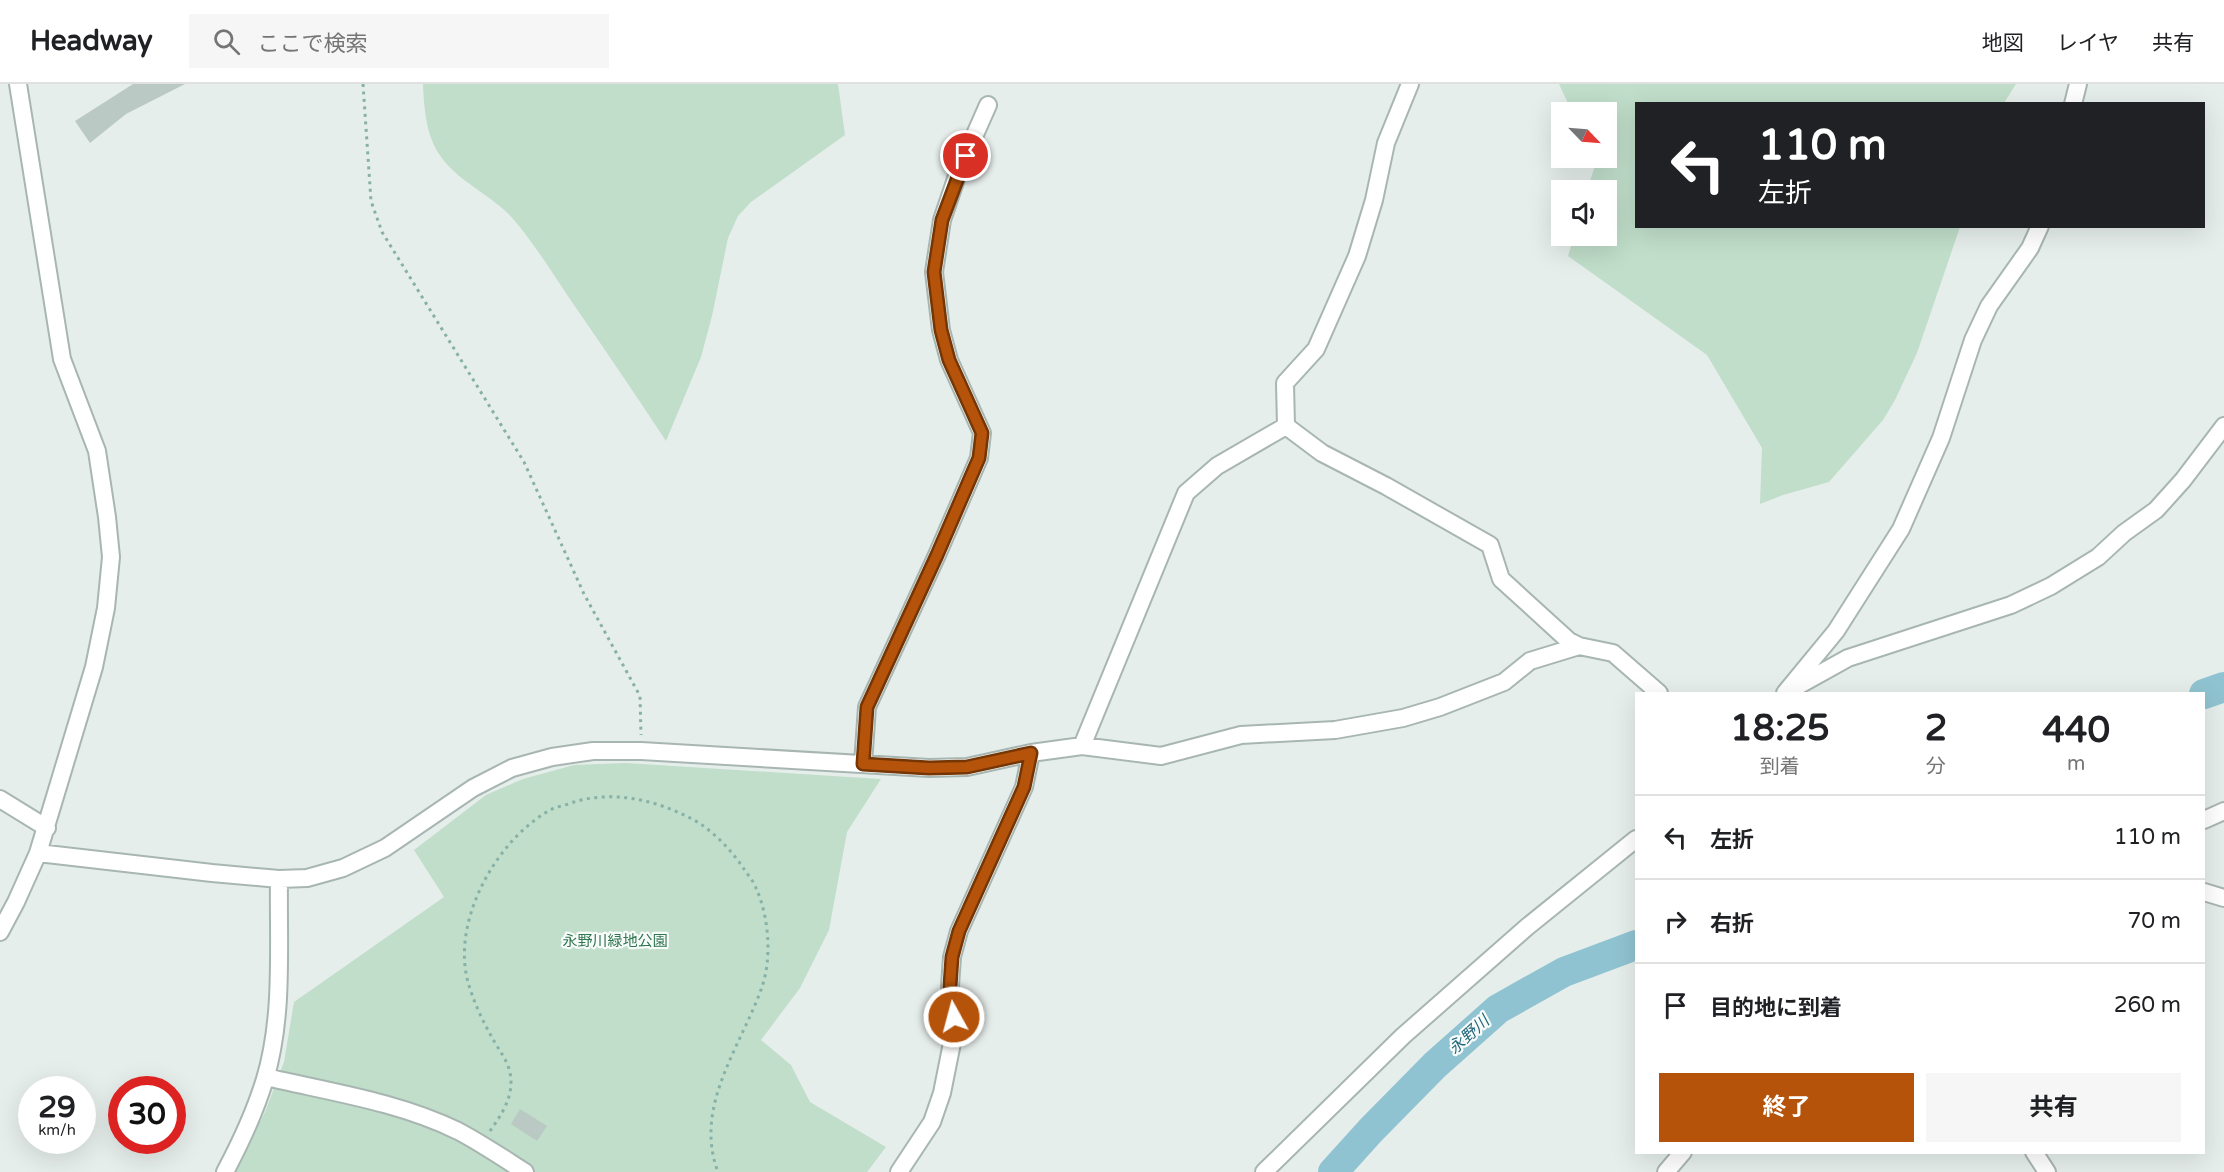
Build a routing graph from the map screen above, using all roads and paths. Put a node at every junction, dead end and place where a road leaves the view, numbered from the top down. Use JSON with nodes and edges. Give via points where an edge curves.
{"nodes":[{"id":1,"x":18,"y":84,"type":"edge"},
{"id":2,"x":363,"y":84,"type":"edge"},
{"id":3,"x":1410,"y":84,"type":"edge"},
{"id":4,"x":2078,"y":84,"type":"edge"},
{"id":5,"x":2074,"y":102,"type":"edge"},
{"id":6,"x":988,"y":105,"type":"dead end"},
{"id":7,"x":2039,"y":228,"type":"edge"},
{"id":8,"x":1286,"y":426,"type":"junction"},
{"id":9,"x":2224,"y":426,"type":"edge"},
{"id":10,"x":1579,"y":646,"type":"junction"},
{"id":11,"x":1658,"y":692,"type":"edge"},
{"id":12,"x":1787,"y":692,"type":"edge"},
{"id":13,"x":1788,"y":692,"type":"edge"},
{"id":14,"x":1082,"y":746,"type":"junction"},
{"id":15,"x":642,"y":751,"type":"junction"},
{"id":16,"x":1031,"y":753,"type":"junction"},
{"id":17,"x":863,"y":764,"type":"junction"},
{"id":18,"x":0,"y":799,"type":"edge"},
{"id":19,"x":2224,"y":811,"type":"edge"},
{"id":20,"x":2205,"y":820,"type":"edge"},
{"id":21,"x":46,"y":828,"type":"junction"},
{"id":22,"x":1635,"y":840,"type":"edge"},
{"id":23,"x":38,"y":853,"type":"junction"},
{"id":24,"x":279,"y":879,"type":"junction"},
{"id":25,"x":2205,"y":892,"type":"edge"},
{"id":26,"x":2224,"y":898,"type":"edge"},
{"id":27,"x":0,"y":932,"type":"edge"},
{"id":28,"x":266,"y":1077,"type":"junction"},
{"id":29,"x":481,"y":1144,"type":"junction"},
{"id":30,"x":1681,"y":1154,"type":"edge"},
{"id":31,"x":2035,"y":1154,"type":"edge"},
{"id":32,"x":225,"y":1172,"type":"edge"},
{"id":33,"x":525,"y":1172,"type":"edge"},
{"id":34,"x":718,"y":1172,"type":"edge"},
{"id":35,"x":899,"y":1172,"type":"edge"},
{"id":36,"x":1264,"y":1172,"type":"edge"},
{"id":37,"x":1666,"y":1172,"type":"edge"},
{"id":38,"x":2047,"y":1172,"type":"edge"}],
"edges":[{"from":1,"to":21,"type":"street","via":[[62,359],[97,451],[111,557],[94,667]]},
{"from":2,"to":15,"type":"path","via":[[371,201],[382,232],[524,462],[584,594],[640,696]]},
{"from":3,"to":8,"type":"street","via":[[1386,143],[1357,256],[1316,349],[1286,383]]},
{"from":4,"to":5,"type":"street"},
{"from":6,"to":17,"type":"street","via":[[942,220],[934,272],[949,360],[982,433],[979,458],[867,707]]},
{"from":7,"to":12,"type":"street","via":[[1977,331],[1941,438],[1901,529],[1836,631]]},
{"from":8,"to":10,"type":"street","via":[[1322,453],[1490,545],[1501,579]]},
{"from":8,"to":14,"type":"street","via":[[1217,466],[1186,493]]},
{"from":9,"to":13,"type":"street","via":[[2156,510],[2098,557],[2051,586],[2011,605],[1848,658]]},
{"from":10,"to":11,"type":"street","via":[[1613,653]]},
{"from":10,"to":14,"type":"street","via":[[1530,661],[1504,682],[1403,718],[1335,730],[1241,735],[1161,756]]},
{"from":14,"to":16,"type":"street"},
{"from":15,"to":17,"type":"street"},
{"from":15,"to":24,"type":"street","via":[[593,751],[512,768],[473,788],[386,848],[316,876]]},
{"from":16,"to":17,"type":"street","via":[[967,767]]},
{"from":16,"to":35,"type":"street","via":[[1024,787],[959,931],[952,957],[954,1017],[942,1093],[932,1122]]},
{"from":18,"to":21,"type":"street"},
{"from":19,"to":20,"type":"street"},
{"from":21,"to":23,"type":"street"},
{"from":22,"to":36,"type":"street","via":[[1403,1035]]},
{"from":23,"to":24,"type":"street"},
{"from":23,"to":27,"type":"street"},
{"from":24,"to":28,"type":"street","via":[[278,1007]]},
{"from":25,"to":26,"type":"street"},
{"from":28,"to":29,"type":"street","via":[[398,1108]]},
{"from":28,"to":32,"type":"street","via":[[242,1141]]},
{"from":29,"to":33,"type":"street"},
{"from":29,"to":34,"type":"path","via":[[509,1099],[511,1082],[508,1063],[481,1015],[467,978],[465,936],[479,889],[523,830],[553,809],[587,798],[614,796],[665,806],[700,823],[721,841],[756,888],[766,923],[762,985],[719,1084],[713,1107],[712,1157]]},
{"from":30,"to":37,"type":"street"},
{"from":31,"to":38,"type":"street"}]}
